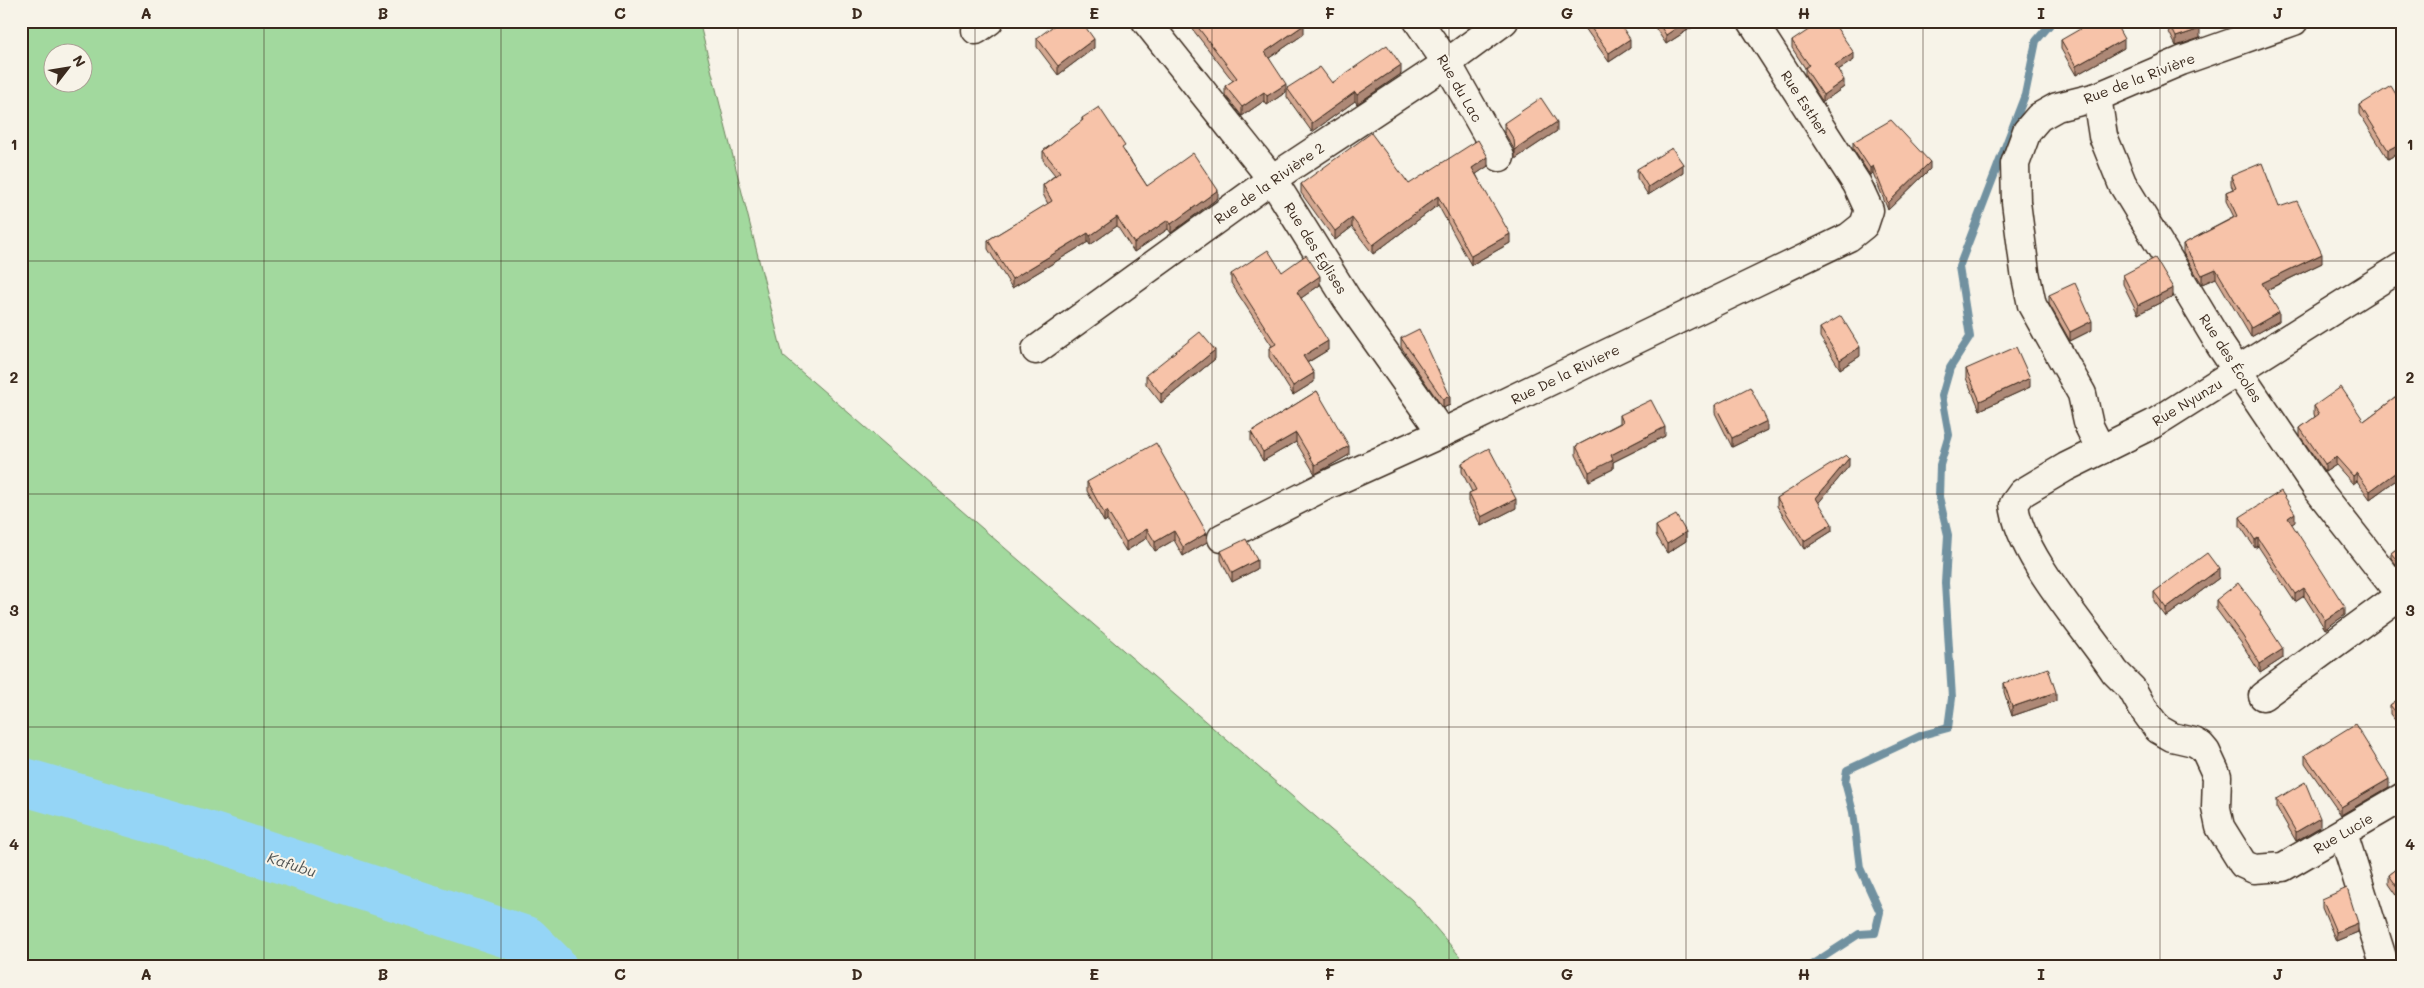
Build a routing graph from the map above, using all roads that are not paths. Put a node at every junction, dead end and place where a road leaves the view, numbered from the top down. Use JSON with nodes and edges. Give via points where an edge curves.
{"nodes":[{"id":1,"x":1146,"y":21,"type":"edge"},
{"id":2,"x":1418,"y":21,"type":"edge"},
{"id":3,"x":1504,"y":21,"type":"edge"},
{"id":4,"x":1752,"y":21,"type":"edge"},
{"id":5,"x":2294,"y":21,"type":"edge"},
{"id":6,"x":1447,"y":63,"type":"junction"},
{"id":7,"x":2097,"y":97,"type":"junction"},
{"id":8,"x":1500,"y":157,"type":"dead end"},
{"id":9,"x":1272,"y":179,"type":"junction"},
{"id":10,"x":1857,"y":184,"type":"joint"},
{"id":11,"x":2403,"y":266,"type":"edge"},
{"id":12,"x":1036,"y":350,"type":"dead end"},
{"id":13,"x":2239,"y":370,"type":"junction"},
{"id":14,"x":1442,"y":433,"type":"junction"},
{"id":15,"x":2101,"y":450,"type":"junction"},
{"id":16,"x":1222,"y":538,"type":"dead end"},
{"id":17,"x":2402,"y":596,"type":"edge"},
{"id":18,"x":2263,"y":696,"type":"dead end"},
{"id":19,"x":2403,"y":797,"type":"edge"},
{"id":20,"x":2343,"y":833,"type":"junction"},
{"id":21,"x":2283,"y":867,"type":"joint"},
{"id":22,"x":2385,"y":967,"type":"edge"}],
"edges":[{"from":1,"to":9,"type":"street","name":"Rue des Eglises"},
{"from":2,"to":6,"type":"street","name":"Rue du Lac"},
{"from":3,"to":6,"type":"street","name":"Rue de la Rivière 2"},
{"from":4,"to":10,"type":"street","name":"Rue Esther"},
{"from":5,"to":7,"type":"street","name":"Rue de la Rivière","via":[[2181,61]]},
{"from":6,"to":8,"type":"street","name":"Rue du Lac"},
{"from":6,"to":9,"type":"street","name":"Rue de la Rivière 2"},
{"from":7,"to":13,"type":"street","name":"Rue des Écoles","via":[[2103,136],[2122,183],[2220,345]]},
{"from":7,"to":15,"type":"street","name":"Rue de la Rivière","via":[[2057,107],[2039,117],[2027,131],[2015,164],[2016,202],[2032,305],[2082,394],[2089,426]]},
{"from":9,"to":12,"type":"street","name":"Rue de la Rivière 2"},
{"from":9,"to":14,"type":"street","name":"Rue des Eglises","via":[[1347,299]]},
{"from":10,"to":14,"type":"street","name":"Rue De la Riviere","via":[[1869,210],[1864,226],[1849,237]]},
{"from":11,"to":13,"type":"street","name":"Rue Nyunzu"},
{"from":13,"to":15,"type":"street","name":"Rue Nyunzu","via":[[2153,424]]},
{"from":13,"to":17,"type":"street","name":"Rue des Écoles","via":[[2316,487]]},
{"from":14,"to":16,"type":"street","name":"Rue De la Riviere","via":[[1329,484]]},
{"from":15,"to":21,"type":"street","name":"Rue Nyunzu","via":[[2022,493],[2014,504],[2015,515],[2032,553],[2158,729],[2202,746],[2217,776],[2216,808],[2220,827],[2243,864],[2254,869]]},
{"from":17,"to":18,"type":"street"},
{"from":19,"to":20,"type":"street","name":"Rue Lucie"},
{"from":20,"to":21,"type":"street","name":"Rue Lucie"},
{"from":20,"to":22,"type":"street"}]}
